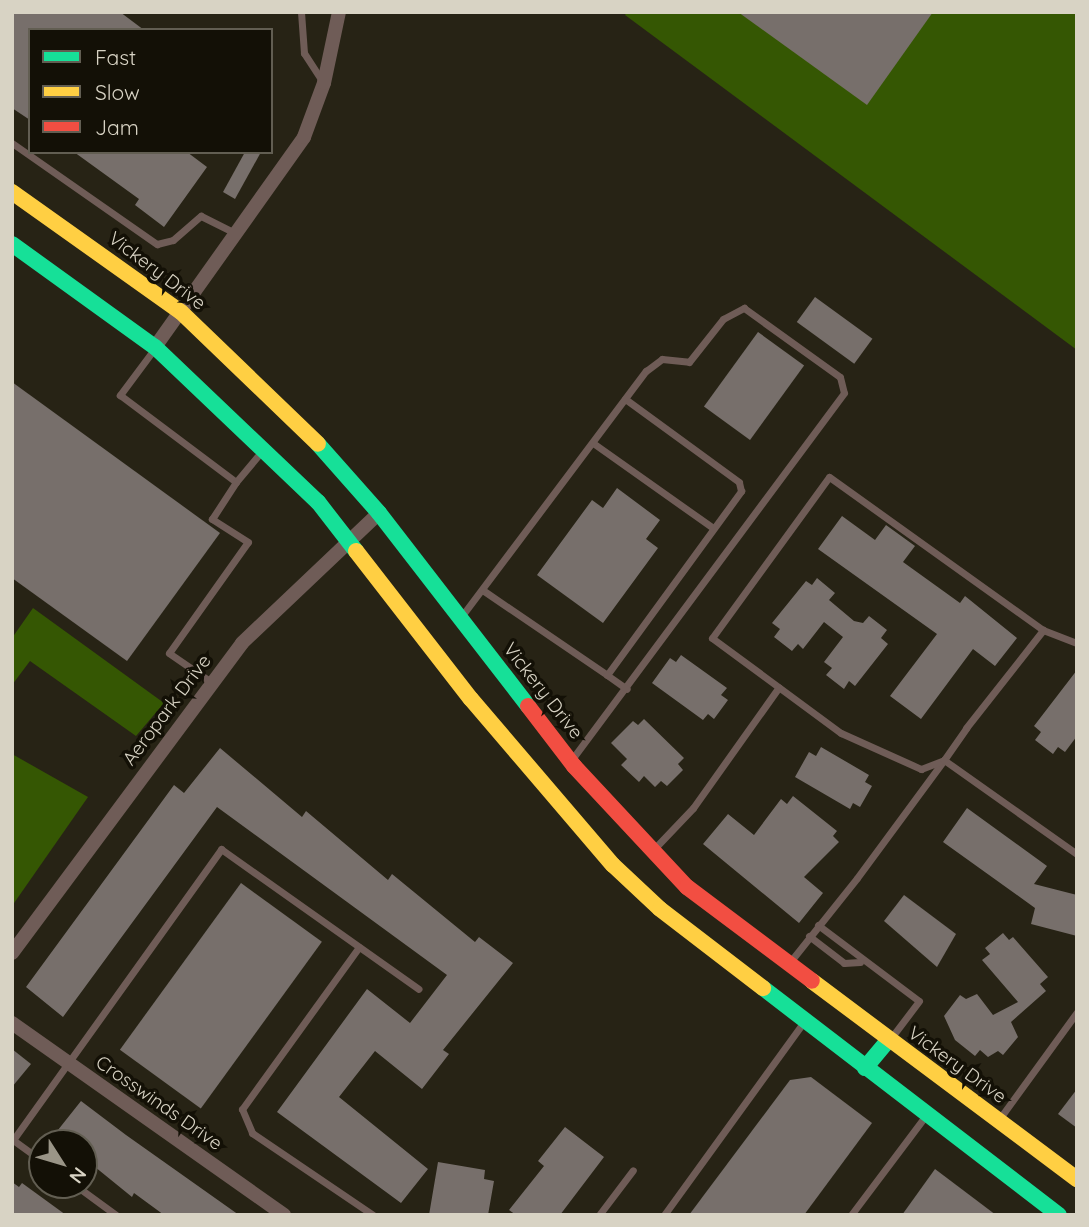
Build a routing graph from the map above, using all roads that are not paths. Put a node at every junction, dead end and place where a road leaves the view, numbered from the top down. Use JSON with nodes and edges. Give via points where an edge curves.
{"nodes":[{"id":1,"x":301,"y":12,"type":"edge"},
{"id":2,"x":339,"y":12,"type":"edge"},
{"id":3,"x":324,"y":83,"type":"junction"},
{"id":4,"x":12,"y":143,"type":"edge"},
{"id":5,"x":12,"y":192,"type":"edge"},
{"id":6,"x":238,"y":235,"type":"junction"},
{"id":7,"x":12,"y":244,"type":"edge"},
{"id":8,"x":181,"y":312,"type":"junction"},
{"id":9,"x":155,"y":347,"type":"junction"},
{"id":10,"x":625,"y":399,"type":"junction"},
{"id":11,"x":593,"y":443,"type":"junction"},
{"id":12,"x":264,"y":448,"type":"junction"},
{"id":13,"x":236,"y":482,"type":"junction"},
{"id":14,"x":379,"y":513,"type":"junction"},
{"id":15,"x":713,"y":528,"type":"junction"},
{"id":16,"x":348,"y":540,"type":"junction"},
{"id":17,"x":484,"y":591,"type":"junction"},
{"id":18,"x":460,"y":618,"type":"junction"},
{"id":19,"x":1043,"y":630,"type":"junction"},
{"id":20,"x":1077,"y":643,"type":"edge"},
{"id":21,"x":607,"y":674,"type":"junction"},
{"id":22,"x":211,"y":682,"type":"junction"},
{"id":23,"x":779,"y":687,"type":"junction"},
{"id":24,"x":627,"y":689,"type":"junction"},
{"id":25,"x":944,"y":760,"type":"junction"},
{"id":26,"x":572,"y":764,"type":"junction"},
{"id":27,"x":548,"y":787,"type":"junction"},
{"id":28,"x":653,"y":850,"type":"junction"},
{"id":29,"x":1077,"y":853,"type":"edge"},
{"id":30,"x":818,"y":925,"type":"junction"},
{"id":31,"x":809,"y":936,"type":"junction"},
{"id":32,"x":359,"y":947,"type":"junction"},
{"id":33,"x":12,"y":953,"type":"edge"},
{"id":34,"x":860,"y":962,"type":"junction"},
{"id":35,"x":787,"y":965,"type":"junction"},
{"id":36,"x":419,"y":989,"type":"dead end"},
{"id":37,"x":1077,"y":1012,"type":"edge"},
{"id":38,"x":805,"y":1021,"type":"junction"},
{"id":39,"x":12,"y":1023,"type":"edge"},
{"id":40,"x":888,"y":1041,"type":"junction"},
{"id":41,"x":68,"y":1062,"type":"junction"},
{"id":42,"x":865,"y":1069,"type":"junction"},
{"id":43,"x":926,"y":1114,"type":"junction"},
{"id":44,"x":998,"y":1121,"type":"junction"},
{"id":45,"x":28,"y":1151,"type":"edge"},
{"id":46,"x":633,"y":1170,"type":"dead end"},
{"id":47,"x":1077,"y":1178,"type":"edge"},
{"id":48,"x":94,"y":1199,"type":"edge"},
{"id":49,"x":1051,"y":1212,"type":"edge"},
{"id":50,"x":116,"y":1215,"type":"edge"},
{"id":51,"x":284,"y":1215,"type":"edge"},
{"id":52,"x":373,"y":1215,"type":"edge"},
{"id":53,"x":599,"y":1215,"type":"edge"},
{"id":54,"x":664,"y":1215,"type":"edge"},
{"id":55,"x":852,"y":1215,"type":"edge"}],
"edges":[{"from":1,"to":3,"type":"lane","via":[[304,53]]},
{"from":2,"to":3,"type":"street"},
{"from":3,"to":6,"type":"street","via":[[304,137]]},
{"from":4,"to":6,"type":"lane","via":[[157,244],[173,240],[201,216]]},
{"from":5,"to":8,"type":"main road","name":"Vickery Drive"},
{"from":6,"to":8,"type":"street"},
{"from":7,"to":9,"type":"main road"},
{"from":8,"to":9,"type":"street"},
{"from":8,"to":14,"type":"main road","name":"Vickery Drive","via":[[314,439]]},
{"from":9,"to":12,"type":"main road"},
{"from":9,"to":13,"type":"lane","via":[[120,395]]},
{"from":10,"to":11,"type":"lane"},
{"from":10,"to":15,"type":"lane","via":[[739,482],[741,491]]},
{"from":10,"to":24,"type":"lane","via":[[662,359],[689,362],[723,319],[744,308],[840,377],[844,393]]},
{"from":11,"to":15,"type":"lane"},
{"from":11,"to":17,"type":"lane"},
{"from":12,"to":13,"type":"lane"},
{"from":12,"to":16,"type":"main road"},
{"from":13,"to":22,"type":"lane","via":[[212,519],[248,542],[169,653]]},
{"from":14,"to":16,"type":"street","name":"Aeropark Drive"},
{"from":14,"to":18,"type":"main road","name":"Vickery Drive"},
{"from":15,"to":21,"type":"lane"},
{"from":16,"to":22,"type":"street","name":"Aeropark Drive","via":[[242,643]]},
{"from":16,"to":27,"type":"main road","via":[[471,699]]},
{"from":17,"to":18,"type":"lane"},
{"from":17,"to":21,"type":"lane"},
{"from":18,"to":26,"type":"main road","name":"Vickery Drive"},
{"from":19,"to":20,"type":"lane"},
{"from":19,"to":23,"type":"lane","via":[[829,477],[712,638]]},
{"from":19,"to":25,"type":"lane"},
{"from":21,"to":24,"type":"lane"},
{"from":22,"to":33,"type":"street","name":"Aeropark Drive"},
{"from":23,"to":25,"type":"lane","via":[[841,733],[921,769]]},
{"from":23,"to":28,"type":"lane","via":[[693,808]]},
{"from":24,"to":26,"type":"lane"},
{"from":25,"to":29,"type":"lane"},
{"from":25,"to":30,"type":"lane"},
{"from":26,"to":27,"type":"main road"},
{"from":26,"to":28,"type":"main road","name":"Vickery Drive"},
{"from":27,"to":38,"type":"main road","via":[[613,865],[660,909]]},
{"from":28,"to":35,"type":"main road","name":"Vickery Drive","via":[[687,887]]},
{"from":30,"to":31,"type":"lane"},
{"from":30,"to":34,"type":"lane","via":[[855,950]]},
{"from":31,"to":34,"type":"lane","via":[[844,963]]},
{"from":31,"to":35,"type":"lane"},
{"from":32,"to":36,"type":"lane"},
{"from":32,"to":41,"type":"lane","via":[[221,849]]},
{"from":32,"to":52,"type":"lane","via":[[242,1109],[252,1133]]},
{"from":34,"to":40,"type":"lane","via":[[919,1001]]},
{"from":35,"to":40,"type":"main road","name":"Vickery Drive"},
{"from":37,"to":44,"type":"lane"},
{"from":38,"to":42,"type":"main road"},
{"from":38,"to":54,"type":"lane"},
{"from":39,"to":41,"type":"street","name":"Crosswinds Drive"},
{"from":40,"to":42,"type":"main road"},
{"from":40,"to":44,"type":"main road","name":"Vickery Drive"},
{"from":41,"to":45,"type":"lane","via":[[13,1140]]},
{"from":41,"to":51,"type":"street","name":"Crosswinds Drive"},
{"from":42,"to":43,"type":"main road"},
{"from":43,"to":49,"type":"main road"},
{"from":43,"to":55,"type":"lane"},
{"from":44,"to":47,"type":"main road","name":"Vickery Drive"},
{"from":46,"to":53,"type":"lane"},
{"from":48,"to":50,"type":"lane"}]}
